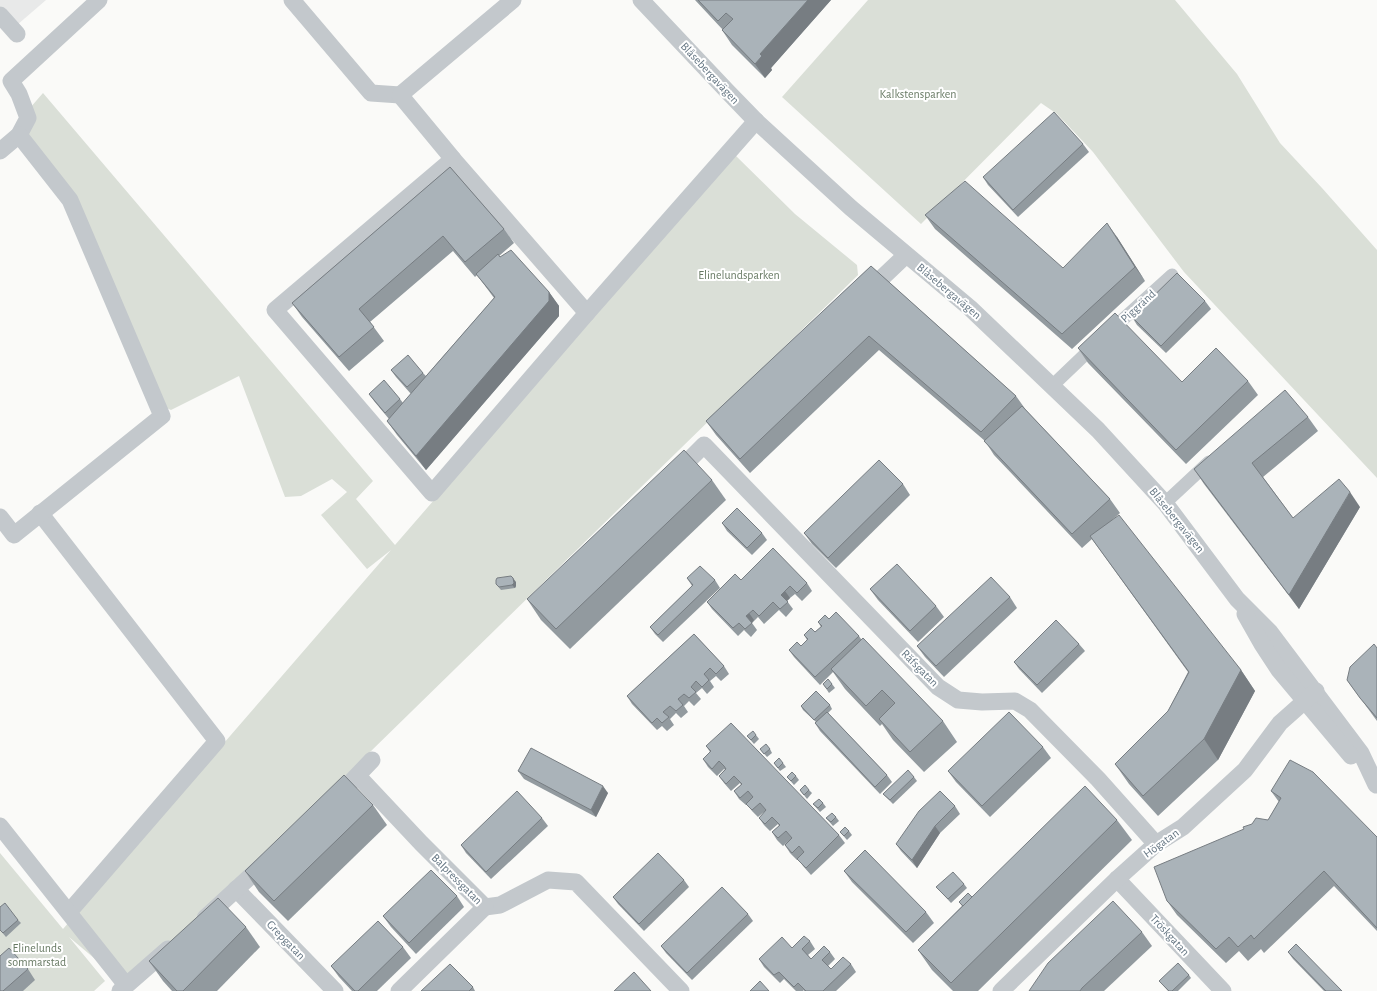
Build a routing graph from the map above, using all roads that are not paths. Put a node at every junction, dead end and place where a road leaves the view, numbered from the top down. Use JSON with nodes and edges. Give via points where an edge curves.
{"nodes":[{"id":1,"x":99,"y":0,"type":"edge"},
{"id":2,"x":292,"y":0,"type":"edge"},
{"id":3,"x":513,"y":0,"type":"edge"},
{"id":4,"x":642,"y":0,"type":"edge"},
{"id":5,"x":0,"y":15,"type":"edge"},
{"id":6,"x":17,"y":34,"type":"dead end"},
{"id":7,"x":400,"y":95,"type":"junction"},
{"id":8,"x":756,"y":121,"type":"junction"},
{"id":9,"x":19,"y":135,"type":"junction"},
{"id":10,"x":0,"y":151,"type":"edge"},
{"id":11,"x":453,"y":159,"type":"junction"},
{"id":12,"x":906,"y":255,"type":"junction"},
{"id":13,"x":1172,"y":275,"type":"dead end"},
{"id":14,"x":852,"y":306,"type":"edge"},
{"id":15,"x":587,"y":312,"type":"junction"},
{"id":16,"x":1052,"y":386,"type":"junction"},
{"id":17,"x":1218,"y":453,"type":"edge"},
{"id":18,"x":665,"y":483,"type":"edge"},
{"id":19,"x":1165,"y":503,"type":"junction"},
{"id":20,"x":40,"y":513,"type":"junction"},
{"id":21,"x":0,"y":517,"type":"edge"},
{"id":22,"x":1310,"y":696,"type":"junction"},
{"id":23,"x":372,"y":760,"type":"dead end"},
{"id":24,"x":358,"y":776,"type":"junction"},
{"id":25,"x":1376,"y":786,"type":"edge"},
{"id":26,"x":338,"y":796,"type":"edge"},
{"id":27,"x":0,"y":826,"type":"edge"},
{"id":28,"x":1156,"y":844,"type":"junction"},
{"id":29,"x":276,"y":852,"type":"edge"},
{"id":30,"x":1117,"y":879,"type":"junction"},
{"id":31,"x":236,"y":889,"type":"junction"},
{"id":32,"x":485,"y":907,"type":"junction"},
{"id":33,"x":69,"y":912,"type":"junction"},
{"id":34,"x":123,"y":988,"type":"edge"},
{"id":35,"x":335,"y":991,"type":"edge"},
{"id":36,"x":399,"y":991,"type":"edge"},
{"id":37,"x":681,"y":991,"type":"edge"},
{"id":38,"x":1001,"y":991,"type":"edge"},
{"id":39,"x":1223,"y":991,"type":"edge"}],
"edges":[{"from":1,"to":9,"type":"street","via":[[11,81],[28,118]]},
{"from":2,"to":7,"type":"street","via":[[371,93]]},
{"from":3,"to":7,"type":"street"},
{"from":4,"to":8,"type":"street","name":"Blåsebergavägen"},
{"from":5,"to":6,"type":"street"},
{"from":7,"to":11,"type":"street"},
{"from":8,"to":12,"type":"street","name":"Blåsebergavägen","via":[[840,199]]},
{"from":8,"to":15,"type":"street"},
{"from":9,"to":10,"type":"street"},
{"from":9,"to":20,"type":"street","via":[[70,200],[162,416]]},
{"from":11,"to":15,"type":"street"},
{"from":11,"to":15,"type":"street","via":[[275,310],[432,493]]},
{"from":12,"to":14,"type":"street"},
{"from":12,"to":16,"type":"street","name":"Blåsebergavägen","via":[[970,308]]},
{"from":13,"to":16,"type":"street","name":"Piggränd"},
{"from":16,"to":19,"type":"street","name":"Blåsebergavägen","via":[[1098,430]]},
{"from":17,"to":19,"type":"street"},
{"from":18,"to":28,"type":"street","name":"Räfsgatan","via":[[710,440],[938,687],[958,700],[1015,701],[1030,710],[1098,779]]},
{"from":19,"to":22,"type":"street","name":"Blåsebergavägen","via":[[1237,599],[1279,670]]},
{"from":20,"to":21,"type":"street","via":[[14,535]]},
{"from":20,"to":33,"type":"street","via":[[217,741]]},
{"from":22,"to":25,"type":"street","name":"Blåsebergavägen"},
{"from":22,"to":28,"type":"street","name":"Högatan","via":[[1280,723],[1245,770],[1183,827]]},
{"from":23,"to":24,"type":"street"},
{"from":24,"to":26,"type":"street"},
{"from":24,"to":32,"type":"street","name":"Balpressgatan"},
{"from":27,"to":33,"type":"street"},
{"from":28,"to":30,"type":"street","name":"Högatan"},
{"from":29,"to":31,"type":"street"},
{"from":30,"to":38,"type":"street","name":"Högatan"},
{"from":30,"to":39,"type":"street","name":"Tröskgatan"},
{"from":31,"to":34,"type":"street"},
{"from":31,"to":35,"type":"street","name":"Grepgatan"},
{"from":32,"to":36,"type":"street"},
{"from":32,"to":37,"type":"street","name":"Balpressgatan","via":[[500,905],[548,880],[576,882]]},
{"from":33,"to":34,"type":"street"}]}
